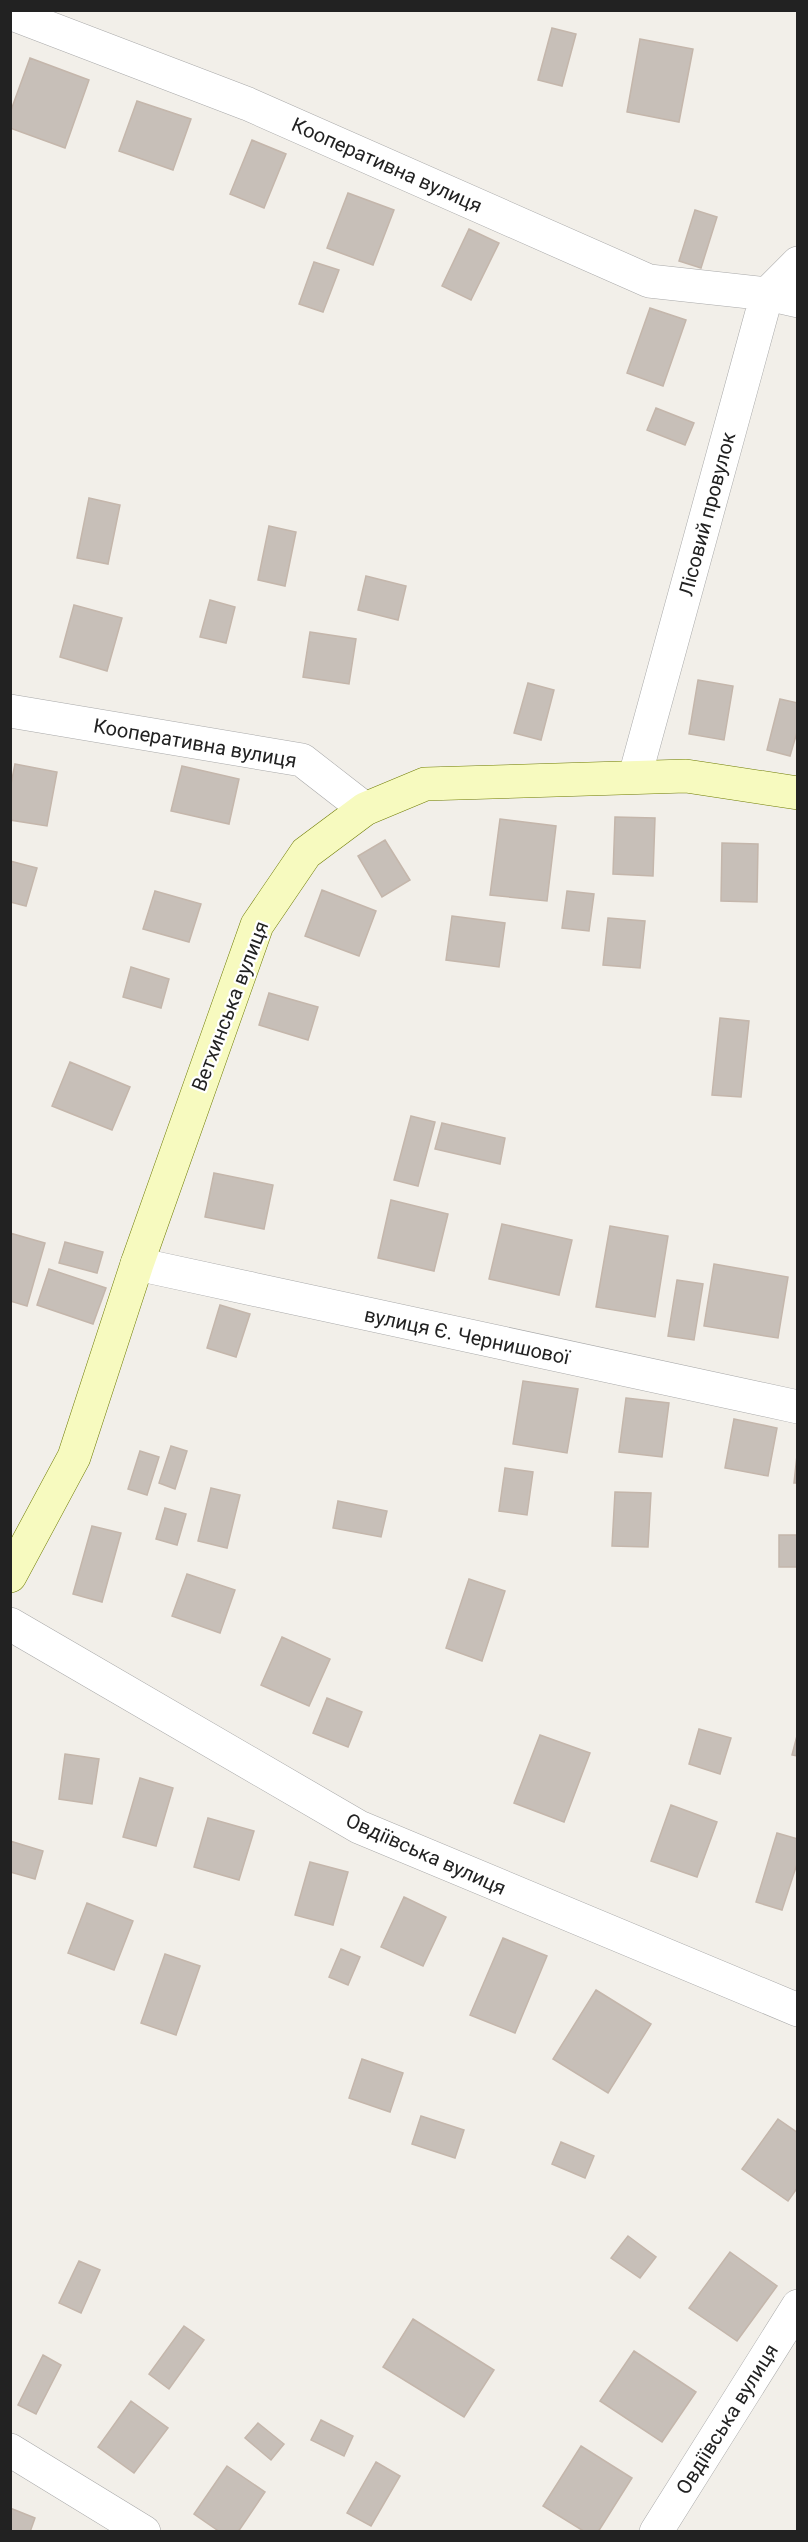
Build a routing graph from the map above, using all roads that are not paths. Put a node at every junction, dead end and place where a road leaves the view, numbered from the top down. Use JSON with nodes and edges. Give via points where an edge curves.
{"nodes":[{"id":1,"x":10,"y":13,"type":"edge"},
{"id":2,"x":798,"y":263,"type":"edge"},
{"id":3,"x":782,"y":298,"type":"edge"},
{"id":4,"x":10,"y":711,"type":"edge"},
{"id":5,"x":635,"y":776,"type":"junction"},
{"id":6,"x":798,"y":794,"type":"edge"},
{"id":7,"x":364,"y":809,"type":"junction"},
{"id":8,"x":137,"y":1264,"type":"junction"},
{"id":9,"x":798,"y":1407,"type":"edge"},
{"id":10,"x":10,"y":1576,"type":"edge"},
{"id":11,"x":10,"y":1624,"type":"edge"},
{"id":12,"x":798,"y":2010,"type":"edge"},
{"id":13,"x":798,"y":2306,"type":"edge"},
{"id":14,"x":10,"y":2450,"type":"edge"},
{"id":15,"x":144,"y":2532,"type":"edge"},
{"id":16,"x":656,"y":2532,"type":"edge"}],
"edges":[{"from":1,"to":3,"type":"street","name":"Кооперативна вулиця","via":[[248,104],[649,281]]},
{"from":2,"to":3,"type":"street","name":"Лісовий провулок"},
{"from":3,"to":5,"type":"street","name":"Лісовий провулок"},
{"from":4,"to":7,"type":"street","name":"Кооперативна вулиця","via":[[302,760]]},
{"from":5,"to":6,"type":"main road","name":"Ветхинська вулиця","via":[[686,776]]},
{"from":5,"to":7,"type":"main road","name":"Ветхинська вулиця","via":[[425,784]]},
{"from":7,"to":8,"type":"main road","name":"Ветхинська вулиця","via":[[306,853],[257,924]]},
{"from":8,"to":9,"type":"street","name":"вулиця Є. Чернишової"},
{"from":8,"to":10,"type":"main road","name":"Ветхинська вулиця","via":[[74,1457]]},
{"from":11,"to":12,"type":"street","name":"Овдіївська вулиця","via":[[359,1827]]},
{"from":13,"to":16,"type":"street","name":"Овдіївська вулиця"},
{"from":14,"to":15,"type":"street"}]}
